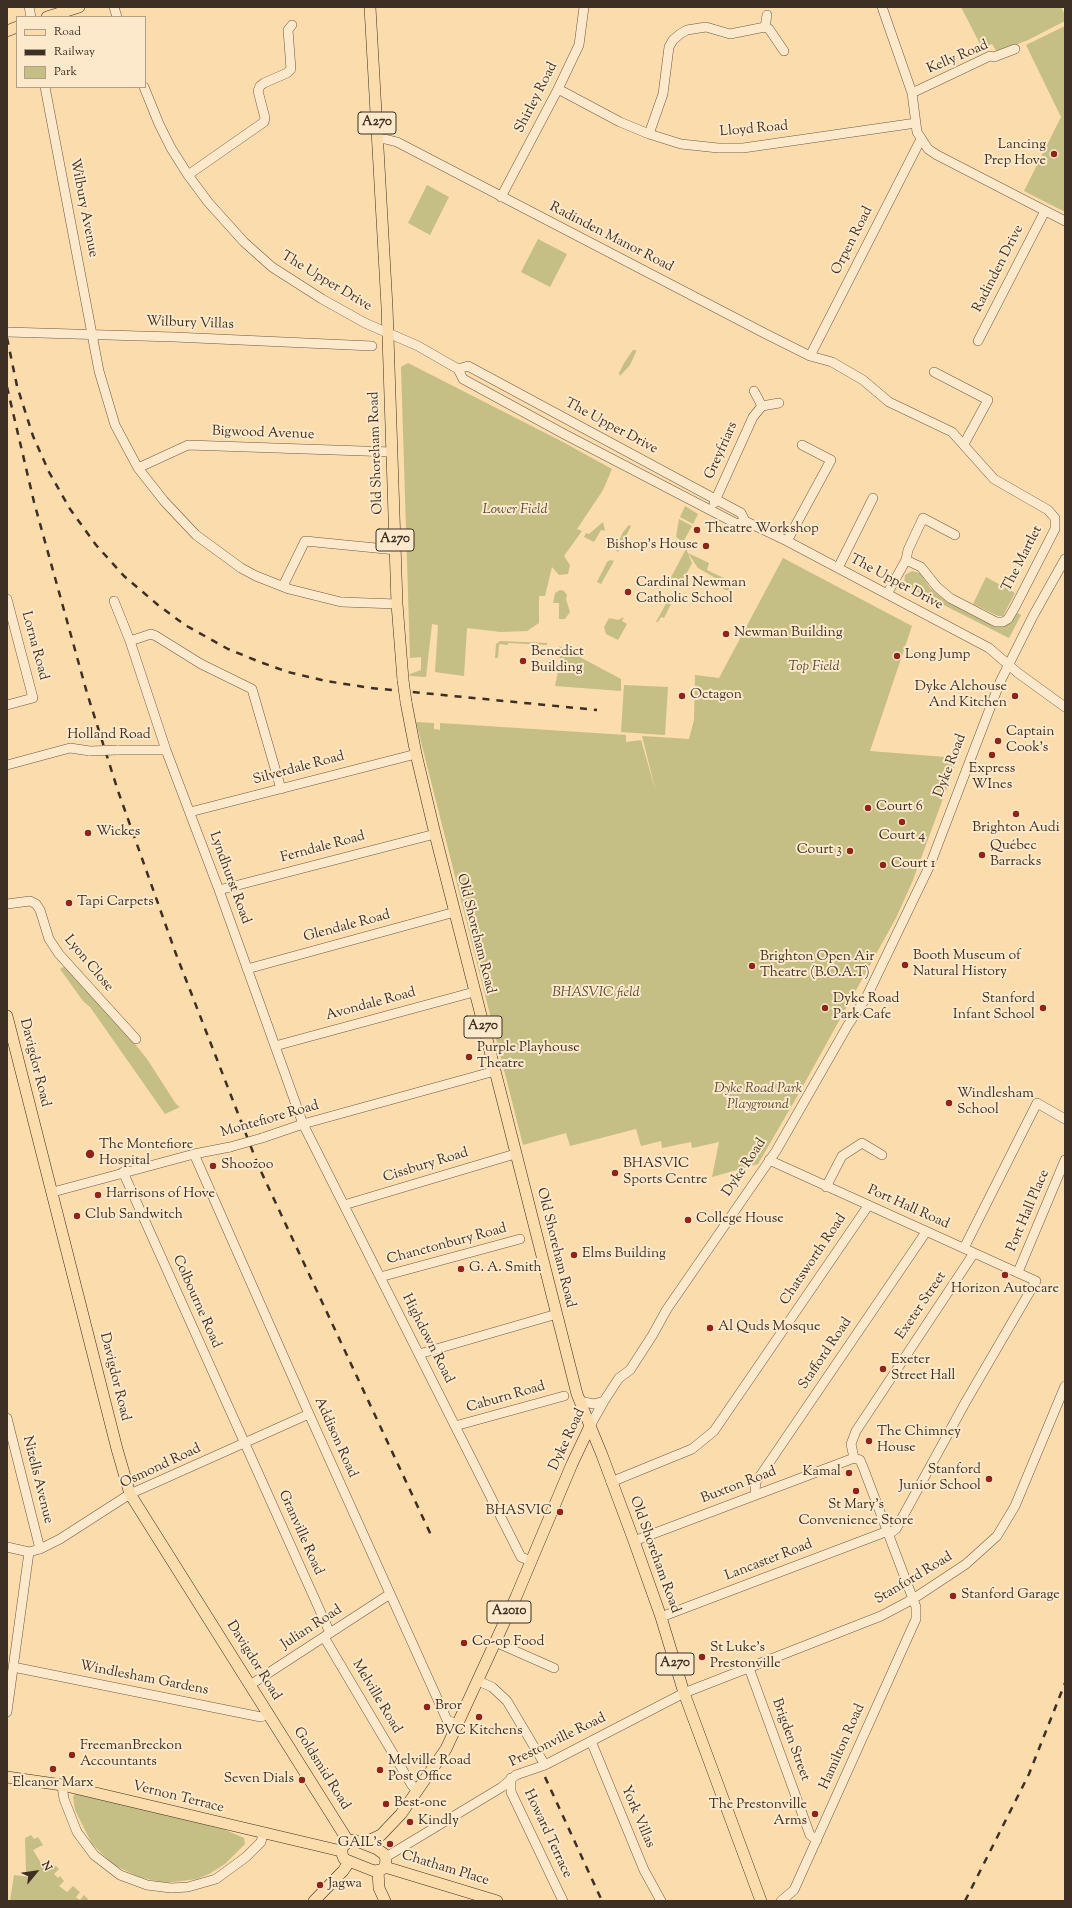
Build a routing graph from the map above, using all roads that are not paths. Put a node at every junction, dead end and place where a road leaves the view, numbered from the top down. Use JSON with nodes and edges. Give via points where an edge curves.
{"nodes":[{"id":1,"x":79,"y":7,"type":"edge"},
{"id":2,"x":370,"y":7,"type":"edge"},
{"id":3,"x":584,"y":7,"type":"edge"},
{"id":4,"x":882,"y":7,"type":"edge"},
{"id":5,"x":766,"y":15,"type":"dead end"},
{"id":6,"x":51,"y":16,"type":"edge"},
{"id":7,"x":292,"y":25,"type":"dead end"},
{"id":8,"x":765,"y":27,"type":"junction"},
{"id":9,"x":1015,"y":48,"type":"dead end"},
{"id":10,"x":784,"y":51,"type":"dead end"},
{"id":11,"x":45,"y":88,"type":"edge"},
{"id":12,"x":144,"y":88,"type":"edge"},
{"id":13,"x":558,"y":89,"type":"junction"},
{"id":14,"x":912,"y":93,"type":"junction"},
{"id":15,"x":916,"y":123,"type":"junction"},
{"id":16,"x":649,"y":134,"type":"junction"},
{"id":17,"x":379,"y":139,"type":"junction"},
{"id":18,"x":921,"y":139,"type":"junction"},
{"id":19,"x":188,"y":175,"type":"junction"},
{"id":20,"x":501,"y":197,"type":"junction"},
{"id":21,"x":1045,"y":211,"type":"junction"},
{"id":22,"x":1065,"y":221,"type":"edge"},
{"id":23,"x":7,"y":332,"type":"edge"},
{"id":24,"x":388,"y":334,"type":"junction"},
{"id":25,"x":92,"y":335,"type":"junction"},
{"id":26,"x":978,"y":340,"type":"dead end"},
{"id":27,"x":372,"y":346,"type":"dead end"},
{"id":28,"x":810,"y":356,"type":"junction"},
{"id":29,"x":832,"y":362,"type":"joint"},
{"id":30,"x":458,"y":369,"type":"junction"},
{"id":31,"x":934,"y":372,"type":"dead end"},
{"id":32,"x":754,"y":391,"type":"dead end"},
{"id":33,"x":779,"y":403,"type":"dead end"},
{"id":34,"x":762,"y":406,"type":"junction"},
{"id":35,"x":964,"y":444,"type":"junction"},
{"id":36,"x":802,"y":445,"type":"dead end"},
{"id":37,"x":392,"y":452,"type":"junction"},
{"id":38,"x":138,"y":468,"type":"junction"},
{"id":39,"x":874,"y":498,"type":"dead end"},
{"id":40,"x":716,"y":499,"type":"junction"},
{"id":41,"x":710,"y":510,"type":"junction"},
{"id":42,"x":745,"y":522,"type":"junction"},
{"id":43,"x":955,"y":535,"type":"dead end"},
{"id":44,"x":787,"y":541,"type":"junction"},
{"id":45,"x":396,"y":550,"type":"junction"},
{"id":46,"x":1065,"y":559,"type":"edge"},
{"id":47,"x":906,"y":560,"type":"junction"},
{"id":48,"x":838,"y":568,"type":"junction"},
{"id":49,"x":283,"y":586,"type":"junction"},
{"id":50,"x":887,"y":594,"type":"junction"},
{"id":51,"x":7,"y":599,"type":"edge"},
{"id":52,"x":114,"y":601,"type":"dead end"},
{"id":53,"x":397,"y":604,"type":"junction"},
{"id":54,"x":8,"y":611,"type":"edge"},
{"id":55,"x":130,"y":641,"type":"junction"},
{"id":56,"x":1008,"y":665,"type":"junction"},
{"id":57,"x":7,"y":705,"type":"edge"},
{"id":58,"x":1065,"y":707,"type":"edge"},
{"id":59,"x":166,"y":750,"type":"junction"},
{"id":60,"x":416,"y":754,"type":"junction"},
{"id":61,"x":7,"y":765,"type":"edge"},
{"id":62,"x":281,"y":789,"type":"junction"},
{"id":63,"x":190,"y":812,"type":"junction"},
{"id":64,"x":435,"y":834,"type":"junction"},
{"id":65,"x":219,"y":890,"type":"junction"},
{"id":66,"x":7,"y":904,"type":"edge"},
{"id":67,"x":455,"y":912,"type":"junction"},
{"id":68,"x":247,"y":969,"type":"junction"},
{"id":69,"x":474,"y":992,"type":"junction"},
{"id":70,"x":7,"y":1016,"type":"edge"},
{"id":71,"x":136,"y":1039,"type":"dead end"},
{"id":72,"x":275,"y":1046,"type":"junction"},
{"id":73,"x":495,"y":1071,"type":"junction"},
{"id":74,"x":1065,"y":1119,"type":"edge"},
{"id":75,"x":303,"y":1124,"type":"junction"},
{"id":76,"x":194,"y":1154,"type":"junction"},
{"id":77,"x":515,"y":1154,"type":"junction"},
{"id":78,"x":882,"y":1155,"type":"dead end"},
{"id":79,"x":769,"y":1160,"type":"junction"},
{"id":80,"x":1065,"y":1160,"type":"edge"},
{"id":81,"x":123,"y":1172,"type":"junction"},
{"id":82,"x":826,"y":1187,"type":"junction"},
{"id":83,"x":53,"y":1192,"type":"junction"},
{"id":84,"x":344,"y":1205,"type":"junction"},
{"id":85,"x":868,"y":1206,"type":"junction"},
{"id":86,"x":926,"y":1232,"type":"junction"},
{"id":87,"x":520,"y":1239,"type":"dead end"},
{"id":88,"x":964,"y":1248,"type":"junction"},
{"id":89,"x":974,"y":1253,"type":"junction"},
{"id":90,"x":1018,"y":1272,"type":"junction"},
{"id":91,"x":380,"y":1278,"type":"junction"},
{"id":92,"x":556,"y":1314,"type":"junction"},
{"id":93,"x":419,"y":1354,"type":"junction"},
{"id":94,"x":1065,"y":1386,"type":"edge"},
{"id":95,"x":564,"y":1396,"type":"dead end"},
{"id":96,"x":579,"y":1401,"type":"junction"},
{"id":97,"x":604,"y":1401,"type":"junction"},
{"id":98,"x":309,"y":1414,"type":"junction"},
{"id":99,"x":7,"y":1418,"type":"edge"},
{"id":100,"x":455,"y":1426,"type":"junction"},
{"id":101,"x":590,"y":1426,"type":"junction"},
{"id":102,"x":244,"y":1444,"type":"junction"},
{"id":103,"x":854,"y":1458,"type":"junction"},
{"id":104,"x":611,"y":1482,"type":"junction"},
{"id":105,"x":130,"y":1494,"type":"junction"},
{"id":106,"x":757,"y":1494,"type":"junction"},
{"id":107,"x":888,"y":1533,"type":"junction"},
{"id":108,"x":634,"y":1541,"type":"junction"},
{"id":109,"x":7,"y":1548,"type":"edge"},
{"id":110,"x":40,"y":1549,"type":"junction"},
{"id":111,"x":29,"y":1552,"type":"junction"},
{"id":112,"x":530,"y":1561,"type":"junction"},
{"id":113,"x":390,"y":1594,"type":"junction"},
{"id":114,"x":913,"y":1598,"type":"junction"},
{"id":115,"x":661,"y":1617,"type":"junction"},
{"id":116,"x":327,"y":1635,"type":"junction"},
{"id":117,"x":495,"y":1642,"type":"junction"},
{"id":118,"x":11,"y":1654,"type":"edge"},
{"id":119,"x":13,"y":1667,"type":"junction"},
{"id":120,"x":554,"y":1668,"type":"dead end"},
{"id":121,"x":749,"y":1668,"type":"junction"},
{"id":122,"x":478,"y":1681,"type":"junction"},
{"id":123,"x":250,"y":1685,"type":"junction"},
{"id":124,"x":684,"y":1693,"type":"junction"},
{"id":125,"x":7,"y":1712,"type":"edge"},
{"id":126,"x":268,"y":1714,"type":"junction"},
{"id":127,"x":459,"y":1725,"type":"junction"},
{"id":128,"x":591,"y":1742,"type":"junction"},
{"id":129,"x":545,"y":1765,"type":"junction"},
{"id":130,"x":7,"y":1777,"type":"edge"},
{"id":131,"x":511,"y":1778,"type":"junction"},
{"id":132,"x":62,"y":1786,"type":"junction"},
{"id":133,"x":417,"y":1791,"type":"junction"},
{"id":134,"x":263,"y":1834,"type":"junction"},
{"id":135,"x":381,"y":1835,"type":"junction"},
{"id":136,"x":817,"y":1840,"type":"junction"},
{"id":137,"x":354,"y":1841,"type":"junction"},
{"id":138,"x":341,"y":1851,"type":"junction"},
{"id":139,"x":349,"y":1862,"type":"junction"},
{"id":140,"x":382,"y":1862,"type":"junction"},
{"id":141,"x":314,"y":1901,"type":"edge"},
{"id":142,"x":385,"y":1901,"type":"edge"},
{"id":143,"x":497,"y":1901,"type":"edge"},
{"id":144,"x":563,"y":1901,"type":"edge"},
{"id":145,"x":660,"y":1901,"type":"edge"},
{"id":146,"x":761,"y":1901,"type":"edge"},
{"id":147,"x":781,"y":1901,"type":"edge"}],
"edges":[{"from":1,"to":6,"type":"main road"},
{"from":2,"to":17,"type":"main road","name":"Old Shoreham Road","number":"A270"},
{"from":3,"to":13,"type":"street","name":"Shirley Road","via":[[579,45]]},
{"from":4,"to":14,"type":"street"},
{"from":5,"to":8,"type":"street"},
{"from":7,"to":19,"type":"street","via":[[288,30],[291,69],[264,83],[258,91],[264,122]]},
{"from":8,"to":10,"type":"street"},
{"from":8,"to":16,"type":"street","via":[[730,34],[706,27],[687,30],[676,36],[669,47],[664,94]]},
{"from":9,"to":14,"type":"street","name":"Kelly Road","via":[[994,57],[990,56]]},
{"from":11,"to":25,"type":"street","name":"Wilbury Avenue"},
{"from":12,"to":19,"type":"street","name":"The Upper Drive","via":[[159,124]]},
{"from":13,"to":16,"type":"street","name":"Lloyd Road","via":[[620,122]]},
{"from":13,"to":20,"type":"street","name":"Shirley Road"},
{"from":14,"to":15,"type":"street"},
{"from":15,"to":16,"type":"street","name":"Lloyd Road","via":[[743,148],[681,144]]},
{"from":15,"to":18,"type":"street"},
{"from":17,"to":20,"type":"street","name":"Radinden Manor Road","via":[[397,142]]},
{"from":17,"to":24,"type":"main road","name":"Old Shoreham Road","number":"A270"},
{"from":18,"to":21,"type":"street","via":[[928,149],[937,155]]},
{"from":18,"to":28,"type":"street","name":"Orpen Road"},
{"from":19,"to":24,"type":"street","name":"The Upper Drive","via":[[244,242],[272,267],[322,300]]},
{"from":20,"to":28,"type":"street","name":"Radinden Manor Road"},
{"from":21,"to":22,"type":"street"},
{"from":21,"to":26,"type":"street","name":"Radinden Drive"},
{"from":23,"to":25,"type":"street","name":"Wilbury Villas"},
{"from":24,"to":30,"type":"street","name":"The Upper Drive","via":[[418,346]]},
{"from":24,"to":37,"type":"main road","name":"Old Shoreham Road","number":"A270"},
{"from":25,"to":27,"type":"street","name":"Wilbury Villas"},
{"from":25,"to":38,"type":"street","name":"Wilbury Avenue","via":[[99,371],[115,425]]},
{"from":28,"to":29,"type":"street","name":"Radinden Manor Road"},
{"from":29,"to":35,"type":"street","name":"The Martlet","via":[[863,380],[889,402],[952,432]]},
{"from":30,"to":40,"type":"street","name":"The Upper Drive","via":[[468,366]]},
{"from":30,"to":41,"type":"street","name":"The Upper Drive","via":[[463,379]]},
{"from":31,"to":35,"type":"street","via":[[988,400]]},
{"from":32,"to":34,"type":"street"},
{"from":33,"to":34,"type":"street"},
{"from":34,"to":40,"type":"street","name":"Greyfriars","via":[[753,417]]},
{"from":35,"to":47,"type":"street","name":"The Martlet","via":[[994,479],[1050,512],[1055,518],[1054,529],[1008,619],[1001,622],[996,622],[950,598],[921,567]]},
{"from":36,"to":44,"type":"street","via":[[831,460]]},
{"from":37,"to":38,"type":"street","name":"Bigwood Avenue","via":[[188,445]]},
{"from":37,"to":45,"type":"main road","name":"Old Shoreham Road","number":"A270"},
{"from":38,"to":49,"type":"street","name":"Wilbury Avenue","via":[[164,502],[196,535],[240,568]]},
{"from":39,"to":48,"type":"street"},
{"from":40,"to":41,"type":"street","name":"Greyfriars"},
{"from":40,"to":42,"type":"street","name":"The Upper Drive","via":[[741,513]]},
{"from":41,"to":42,"type":"street","name":"The Upper Drive","via":[[737,524]]},
{"from":42,"to":44,"type":"street","name":"The Upper Drive"},
{"from":43,"to":47,"type":"street","via":[[923,518]]},
{"from":44,"to":48,"type":"street","name":"The Upper Drive"},
{"from":45,"to":49,"type":"street","via":[[305,541]]},
{"from":45,"to":53,"type":"main road","name":"Old Shoreham Road","number":"A270"},
{"from":46,"to":56,"type":"street","name":"Dyke Road"},
{"from":47,"to":50,"type":"street"},
{"from":48,"to":50,"type":"street","name":"The Upper Drive"},
{"from":49,"to":53,"type":"street","name":"Wilbury Avenue","via":[[341,602]]},
{"from":50,"to":56,"type":"street","name":"The Upper Drive","via":[[989,648]]},
{"from":51,"to":54,"type":"street","name":"Lorna Road"},
{"from":52,"to":55,"type":"street","name":"Lyndhurst Road"},
{"from":53,"to":60,"type":"main road","name":"Old Shoreham Road","number":"A270","bridge":true,"via":[[402,680]]},
{"from":54,"to":57,"type":"street","name":"Lorna Road","via":[[33,698]]},
{"from":55,"to":59,"type":"street","name":"Lyndhurst Road"},
{"from":55,"to":62,"type":"street","via":[[151,634],[201,664],[252,688]]},
{"from":56,"to":58,"type":"street","name":"The Upper Drive"},
{"from":56,"to":79,"type":"street","name":"Dyke Road","via":[[922,883],[866,998]]},
{"from":59,"to":61,"type":"street","name":"Holland Road","bridge":true,"via":[[70,748]]},
{"from":59,"to":63,"type":"street","name":"Lyndhurst Road"},
{"from":60,"to":62,"type":"street","name":"Silverdale Road"},
{"from":60,"to":64,"type":"main road","name":"Old Shoreham Road","number":"A270"},
{"from":62,"to":63,"type":"street","name":"Silverdale Road"},
{"from":63,"to":65,"type":"street","name":"Lyndhurst Road"},
{"from":64,"to":65,"type":"street","name":"Ferndale Road"},
{"from":64,"to":67,"type":"main road","name":"Old Shoreham Road","number":"A270"},
{"from":65,"to":68,"type":"street","name":"Lyndhurst Road"},
{"from":66,"to":71,"type":"street","name":"Lyon Close","via":[[30,901],[36,904],[49,939],[59,954]]},
{"from":67,"to":68,"type":"street","name":"Glendale Road"},
{"from":67,"to":69,"type":"main road","name":"Old Shoreham Road","number":"A270"},
{"from":68,"to":72,"type":"street","name":"Lyndhurst Road"},
{"from":69,"to":72,"type":"street","name":"Avondale Road"},
{"from":69,"to":73,"type":"main road","name":"Old Shoreham Road","number":"A270"},
{"from":70,"to":83,"type":"main road","name":"Davigdor Road"},
{"from":72,"to":75,"type":"street","name":"Lyndhurst Road"},
{"from":73,"to":75,"type":"street","name":"Montefiore Road"},
{"from":73,"to":77,"type":"main road","name":"Old Shoreham Road","number":"A270"},
{"from":74,"to":88,"type":"street","via":[[1037,1103]]},
{"from":75,"to":76,"type":"street","name":"Montefiore Road","bridge":true,"via":[[230,1147]]},
{"from":75,"to":84,"type":"street","name":"Highdown Road"},
{"from":76,"to":81,"type":"street","name":"Montefiore Road"},
{"from":76,"to":98,"type":"street","name":"Addison Road"},
{"from":77,"to":84,"type":"street","name":"Cissbury Road"},
{"from":77,"to":92,"type":"main road","name":"Old Shoreham Road","number":"A270"},
{"from":78,"to":82,"type":"street","via":[[862,1143],[842,1156]]},
{"from":79,"to":82,"type":"street","name":"Port Hall Road"},
{"from":79,"to":97,"type":"street","name":"Dyke Road","via":[[667,1309],[633,1365],[619,1378]]},
{"from":80,"to":90,"type":"street","name":"Port Hall Place"},
{"from":81,"to":83,"type":"street","name":"Montefiore Road"},
{"from":81,"to":102,"type":"street","name":"Colbourne Road"},
{"from":82,"to":85,"type":"street","name":"Port Hall Road"},
{"from":83,"to":105,"type":"main road","name":"Davigdor Road"},
{"from":84,"to":91,"type":"street","name":"Highdown Road"},
{"from":85,"to":86,"type":"street","name":"Port Hall Road"},
{"from":85,"to":104,"type":"street","name":"Chatsworth Road","via":[[714,1431],[692,1449]]},
{"from":86,"to":88,"type":"street","name":"Port Hall Road"},
{"from":86,"to":106,"type":"street","name":"Stafford Road","via":[[756,1482]]},
{"from":87,"to":91,"type":"street","name":"Chanctonbury Road"},
{"from":88,"to":89,"type":"street","name":"Port Hall Road"},
{"from":89,"to":90,"type":"street","name":"Port Hall Road"},
{"from":89,"to":103,"type":"street","name":"Exeter Street","via":[[856,1431],[851,1444]]},
{"from":90,"to":107,"type":"street","name":"Port Hall Road","via":[[1036,1281],[896,1529]]},
{"from":91,"to":93,"type":"street","name":"Highdown Road"},
{"from":92,"to":93,"type":"street"},
{"from":92,"to":96,"type":"main road","name":"Old Shoreham Road","number":"A270"},
{"from":93,"to":100,"type":"street","name":"Highdown Road"},
{"from":94,"to":114,"type":"street","name":"Stanford Road","via":[[1015,1506],[997,1536],[966,1564]]},
{"from":95,"to":100,"type":"street","name":"Caburn Road"},
{"from":96,"to":97,"type":"street","via":[[594,1404]]},
{"from":96,"to":101,"type":"main road","name":"Old Shoreham Road","number":"A270"},
{"from":97,"to":101,"type":"street","name":"Dyke Road"},
{"from":98,"to":102,"type":"street","name":"Osmond Road"},
{"from":98,"to":113,"type":"street","name":"Addison Road"},
{"from":99,"to":110,"type":"street","name":"Nizells Avenue"},
{"from":100,"to":112,"type":"street","name":"Highdown Road","via":[[521,1557]]},
{"from":101,"to":104,"type":"main road","name":"Old Shoreham Road","number":"A270"},
{"from":101,"to":112,"type":"main road","name":"Dyke Road","number":"A2010"},
{"from":102,"to":105,"type":"street","name":"Osmond Road"},
{"from":102,"to":116,"type":"street","name":"Granville Road"},
{"from":103,"to":106,"type":"street","name":"Buxton Road"},
{"from":103,"to":107,"type":"street","name":"Hamilton Road","via":[[861,1462]]},
{"from":104,"to":108,"type":"main road","name":"Old Shoreham Road","number":"A270"},
{"from":105,"to":110,"type":"street","name":"Osmond Road"},
{"from":105,"to":123,"type":"main road","name":"Davigdor Road"},
{"from":106,"to":108,"type":"street","name":"Buxton Road"},
{"from":107,"to":114,"type":"street","name":"Hamilton Road"},
{"from":107,"to":115,"type":"street","name":"Lancaster Road"},
{"from":108,"to":115,"type":"main road","name":"Old Shoreham Road","number":"A270"},
{"from":109,"to":111,"type":"street"},
{"from":110,"to":111,"type":"street","name":"Osmond Road"},
{"from":111,"to":118,"type":"street"},
{"from":112,"to":117,"type":"main road","name":"Dyke Road","number":"A2010"},
{"from":113,"to":116,"type":"street","name":"Julian Road"},
{"from":113,"to":127,"type":"street","name":"Addison Road","via":[[447,1720]]},
{"from":114,"to":121,"type":"street","name":"Stanford Road","via":[[881,1616]]},
{"from":114,"to":136,"type":"street","name":"Hamilton Road","via":[[916,1619]]},
{"from":115,"to":124,"type":"main road","name":"Old Shoreham Road","number":"A270"},
{"from":116,"to":123,"type":"street","name":"Julian Road"},
{"from":116,"to":133,"type":"street","name":"Melville Road"},
{"from":117,"to":120,"type":"street"},
{"from":117,"to":122,"type":"main road","name":"Dyke Road","number":"A2010"},
{"from":118,"to":119,"type":"street"},
{"from":119,"to":125,"type":"street"},
{"from":119,"to":126,"type":"street","name":"Windlesham Gardens","via":[[261,1718]]},
{"from":121,"to":124,"type":"street","name":"Stanford Road"},
{"from":121,"to":136,"type":"street","name":"Brigden Street","via":[[810,1836]]},
{"from":122,"to":127,"type":"main road","name":"Dyke Road","number":"A2010"},
{"from":122,"to":129,"type":"street","via":[[492,1687],[507,1702]]},
{"from":123,"to":126,"type":"main road","name":"Davigdor Road"},
{"from":124,"to":128,"type":"street","name":"Prestonville Road"},
{"from":124,"to":146,"type":"main road","name":"Old Shoreham Road","number":"A270"},
{"from":126,"to":137,"type":"main road","name":"Goldsmid Road"},
{"from":127,"to":133,"type":"main road","name":"Dyke Road","number":"A2010","via":[[441,1759]]},
{"from":128,"to":129,"type":"street","name":"Prestonville Road"},
{"from":128,"to":145,"type":"street","name":"York Villas","via":[[644,1870]]},
{"from":129,"to":131,"type":"street","name":"Prestonville Road"},
{"from":130,"to":132,"type":"main road","name":"Vernon Terrace"},
{"from":131,"to":140,"type":"street","name":"Prestonville Road","via":[[502,1787]]},
{"from":131,"to":144,"type":"street","name":"Howard Terrace","via":[[511,1792]]},
{"from":132,"to":134,"type":"main road","name":"Vernon Terrace"},
{"from":132,"to":134,"type":"street","via":[[61,1791],[73,1822],[91,1851],[120,1875],[147,1885],[188,1887],[216,1879],[246,1857],[261,1842]]},
{"from":133,"to":135,"type":"main road","name":"Dyke Road","number":"A2010"},
{"from":134,"to":138,"type":"main road","name":"Vernon Terrace"},
{"from":135,"to":137,"type":"main road","via":[[370,1840]]},
{"from":135,"to":140,"type":"main road"},
{"from":136,"to":147,"type":"street","name":"Hamilton Road","via":[[792,1893]]},
{"from":137,"to":138,"type":"main road","via":[[344,1844]]},
{"from":137,"to":140,"type":"main road"},
{"from":138,"to":139,"type":"main road"},
{"from":139,"to":140,"type":"main road"},
{"from":139,"to":141,"type":"main road"},
{"from":140,"to":142,"type":"main road","via":[[379,1888]]},
{"from":140,"to":143,"type":"main road","name":"Chatham Place"}]}
